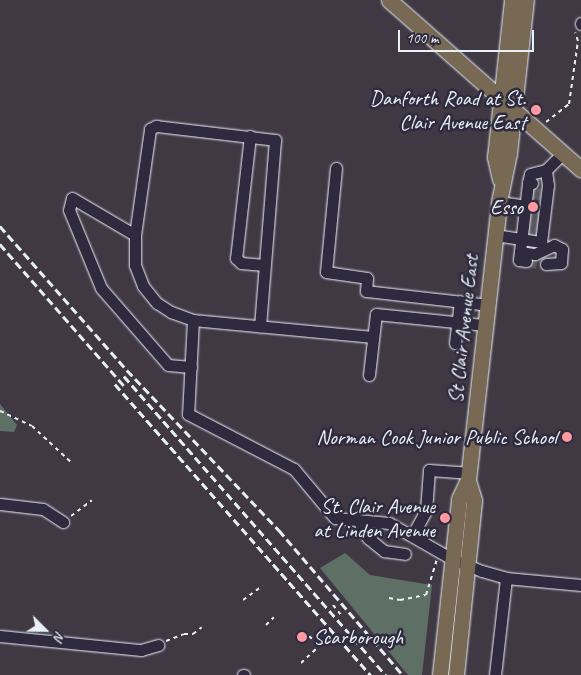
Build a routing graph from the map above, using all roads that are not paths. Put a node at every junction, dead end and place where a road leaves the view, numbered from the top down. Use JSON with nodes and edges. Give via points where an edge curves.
{"nodes":[{"id":1,"x":389,"y":0,"type":"edge"},
{"id":2,"x":512,"y":0,"type":"edge"},
{"id":3,"x":526,"y":0,"type":"edge"},
{"id":4,"x":502,"y":101,"type":"junction"},
{"id":5,"x":514,"y":113,"type":"junction"},
{"id":6,"x":250,"y":136,"type":"junction"},
{"id":7,"x":562,"y":154,"type":"junction"},
{"id":8,"x":336,"y":168,"type":"dead end"},
{"id":9,"x":581,"y":169,"type":"edge"},
{"id":10,"x":546,"y":170,"type":"junction"},
{"id":11,"x":501,"y":183,"type":"junction"},
{"id":12,"x":537,"y":189,"type":"junction"},
{"id":13,"x":498,"y":202,"type":"junction"},
{"id":14,"x":533,"y":221,"type":"junction"},
{"id":15,"x":136,"y":235,"type":"junction"},
{"id":16,"x":495,"y":236,"type":"junction"},
{"id":17,"x":546,"y":264,"type":"dead end"},
{"id":18,"x":264,"y":265,"type":"junction"},
{"id":19,"x":460,"y":302,"type":"junction"},
{"id":20,"x":488,"y":305,"type":"junction"},
{"id":21,"x":194,"y":320,"type":"junction"},
{"id":22,"x":458,"y":321,"type":"junction"},
{"id":23,"x":485,"y":325,"type":"junction"},
{"id":24,"x":260,"y":326,"type":"junction"},
{"id":25,"x":373,"y":337,"type":"junction"},
{"id":26,"x":455,"y":343,"type":"dead end"},
{"id":27,"x":191,"y":367,"type":"junction"},
{"id":28,"x":369,"y":375,"type":"dead end"},
{"id":29,"x":468,"y":477,"type":"junction"},
{"id":30,"x":0,"y":504,"type":"edge"},
{"id":31,"x":358,"y":520,"type":"junction"},
{"id":32,"x":62,"y":522,"type":"road end"},
{"id":33,"x":413,"y":534,"type":"junction"},
{"id":34,"x":405,"y":554,"type":"dead end"},
{"id":35,"x":445,"y":560,"type":"junction"},
{"id":36,"x":466,"y":565,"type":"junction"},
{"id":37,"x":506,"y":578,"type":"junction"},
{"id":38,"x":581,"y":585,"type":"edge"},
{"id":39,"x":0,"y":636,"type":"edge"},
{"id":40,"x":158,"y":645,"type":"road end"},
{"id":41,"x":440,"y":675,"type":"edge"},
{"id":42,"x":456,"y":675,"type":"edge"},
{"id":43,"x":495,"y":675,"type":"edge"}],
"edges":[{"from":1,"to":4,"type":"main road"},
{"from":2,"to":4,"type":"main road","name":"St Clair Avenue East"},
{"from":3,"to":5,"type":"main road","name":"St Clair Avenue East"},
{"from":4,"to":5,"type":"main road"},
{"from":4,"to":11,"type":"main road","name":"St Clair Avenue East","via":[[495,157]]},
{"from":5,"to":7,"type":"main road"},
{"from":5,"to":11,"type":"main road","name":"St Clair Avenue East"},
{"from":6,"to":15,"type":"street","via":[[156,126],[150,129]]},
{"from":6,"to":18,"type":"street","via":[[272,138],[276,144]]},
{"from":6,"to":18,"type":"street","via":[[236,258],[241,263]]},
{"from":7,"to":9,"type":"main road"},
{"from":7,"to":10,"type":"street"},
{"from":8,"to":19,"type":"street","via":[[326,272],[367,278],[366,290]]},
{"from":10,"to":12,"type":"street"},
{"from":10,"to":12,"type":"street","via":[[530,174]]},
{"from":11,"to":13,"type":"main road","name":"St Clair Avenue East"},
{"from":12,"to":14,"type":"street"},
{"from":12,"to":14,"type":"street"},
{"from":13,"to":14,"type":"street"},
{"from":13,"to":16,"type":"main road","name":"St Clair Avenue East"},
{"from":14,"to":16,"type":"street"},
{"from":14,"to":17,"type":"street","via":[[523,257],[554,245],[562,249],[561,262]]},
{"from":15,"to":21,"type":"street","via":[[135,265],[143,286],[157,303]]},
{"from":15,"to":27,"type":"street","via":[[80,200],[72,198],[69,203],[101,288],[168,365]]},
{"from":16,"to":20,"type":"main road","name":"St Clair Avenue East"},
{"from":18,"to":24,"type":"street"},
{"from":19,"to":20,"type":"street"},
{"from":19,"to":22,"type":"street"},
{"from":20,"to":23,"type":"main road","name":"St Clair Avenue East"},
{"from":21,"to":24,"type":"street"},
{"from":21,"to":27,"type":"street"},
{"from":22,"to":23,"type":"street"},
{"from":22,"to":25,"type":"street","via":[[376,314]]},
{"from":22,"to":26,"type":"street"},
{"from":23,"to":29,"type":"main road","name":"St Clair Avenue East"},
{"from":24,"to":25,"type":"street"},
{"from":25,"to":28,"type":"street"},
{"from":27,"to":31,"type":"street","via":[[188,414],[294,469],[335,518]]},
{"from":29,"to":33,"type":"street","via":[[429,470],[426,511]]},
{"from":29,"to":35,"type":"main road","name":"St Clair Avenue East","via":[[459,498]]},
{"from":29,"to":36,"type":"main road","name":"St Clair Avenue East","via":[[474,500]]},
{"from":30,"to":32,"type":"street","via":[[43,509]]},
{"from":31,"to":33,"type":"street","via":[[389,522]]},
{"from":31,"to":34,"type":"street","via":[[368,538],[384,551]]},
{"from":33,"to":35,"type":"street"},
{"from":35,"to":36,"type":"street"},
{"from":35,"to":41,"type":"main road","name":"St Clair Avenue East"},
{"from":36,"to":37,"type":"street"},
{"from":36,"to":42,"type":"main road","name":"St Clair Avenue East"},
{"from":37,"to":38,"type":"street"},
{"from":37,"to":43,"type":"street"},
{"from":39,"to":40,"type":"street","via":[[140,650]]}]}
